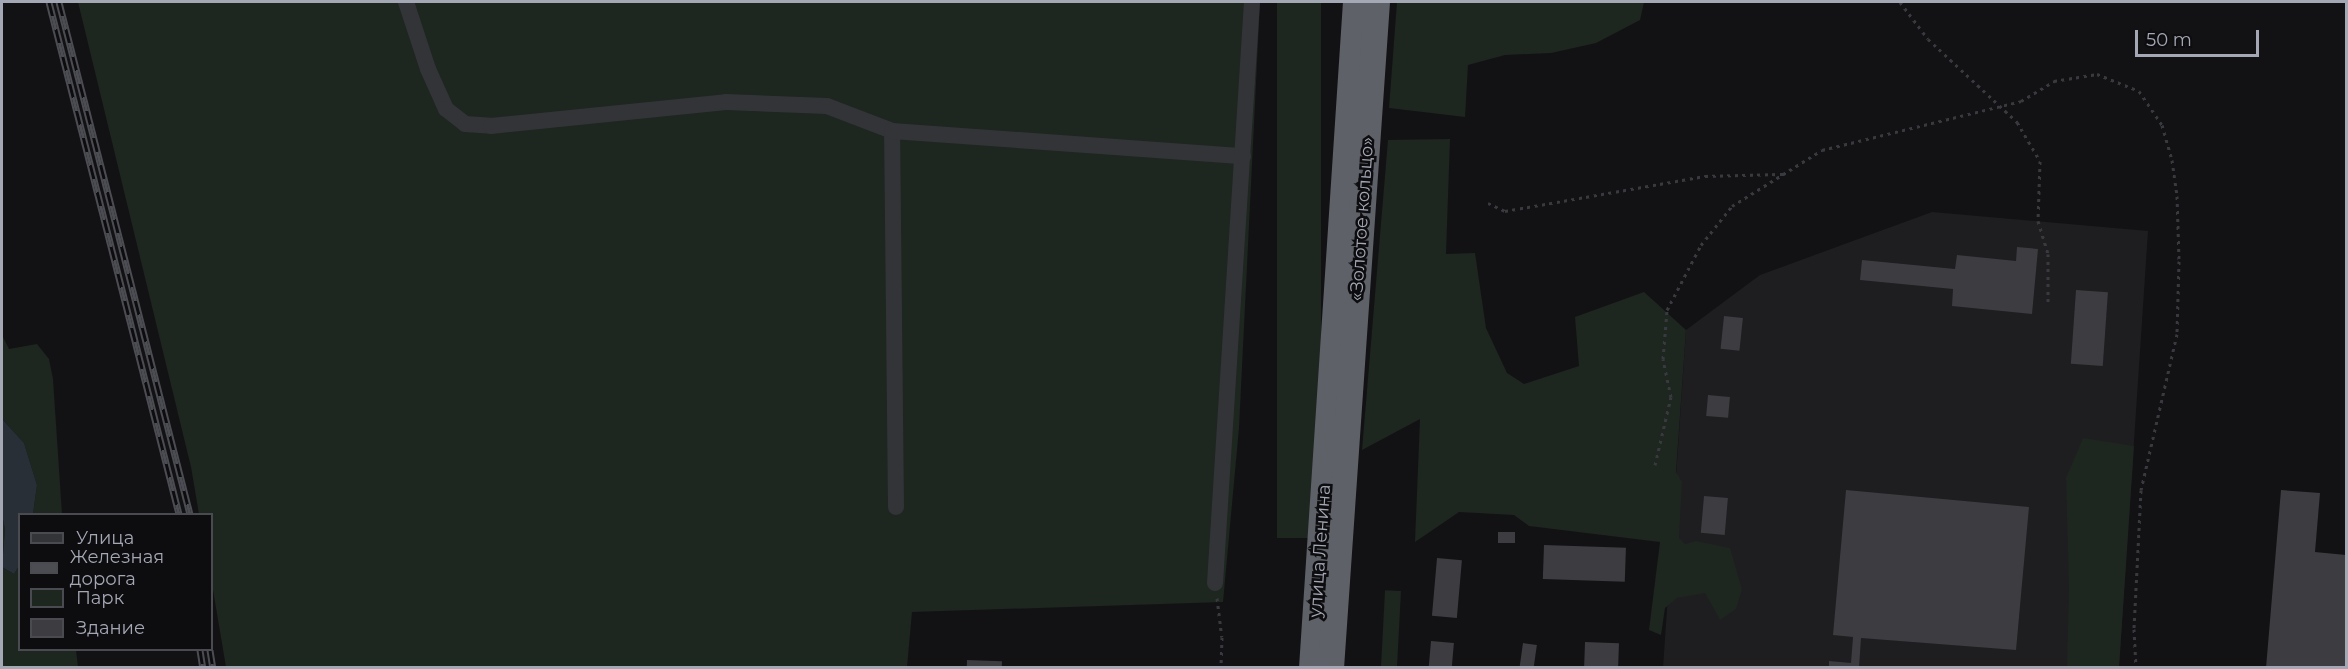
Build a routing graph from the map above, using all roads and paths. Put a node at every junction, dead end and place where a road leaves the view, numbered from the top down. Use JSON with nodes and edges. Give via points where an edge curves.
{"nodes":[{"id":1,"x":406,"y":2,"type":"edge"},
{"id":2,"x":1252,"y":2,"type":"edge"},
{"id":3,"x":1356,"y":2,"type":"edge"},
{"id":4,"x":1377,"y":2,"type":"edge"},
{"id":5,"x":1900,"y":2,"type":"edge"},
{"id":6,"x":1998,"y":106,"type":"junction"},
{"id":7,"x":892,"y":131,"type":"junction"},
{"id":8,"x":1243,"y":156,"type":"junction"},
{"id":9,"x":1785,"y":174,"type":"junction"},
{"id":10,"x":1488,"y":202,"type":"dead end"},
{"id":11,"x":2048,"y":303,"type":"dead end"},
{"id":12,"x":1337,"y":435,"type":"junction"},
{"id":13,"x":1655,"y":465,"type":"dead end"},
{"id":14,"x":897,"y":507,"type":"dead end"},
{"id":15,"x":1215,"y":583,"type":"joint"},
{"id":16,"x":1221,"y":668,"type":"edge"},
{"id":17,"x":1312,"y":668,"type":"edge"},
{"id":18,"x":1331,"y":668,"type":"edge"},
{"id":19,"x":2136,"y":668,"type":"edge"}],
"edges":[{"from":1,"to":7,"type":"lane","via":[[446,109],[465,124],[491,126],[726,102],[827,106]]},
{"from":2,"to":8,"type":"lane"},
{"from":3,"to":12,"type":"highway","name":"«Золотое кольцо»"},
{"from":4,"to":12,"type":"highway","name":"«Золотое кольцо»"},
{"from":5,"to":6,"type":"path","via":[[1928,39]]},
{"from":6,"to":9,"type":"path","via":[[1822,150]]},
{"from":6,"to":11,"type":"path","via":[[2017,122],[2040,160],[2038,221],[2048,254]]},
{"from":6,"to":19,"type":"path","via":[[2021,101],[2054,81],[2097,74],[2139,91],[2163,124],[2172,160],[2179,261],[2177,334],[2141,490],[2134,629]]},
{"from":7,"to":8,"type":"lane"},
{"from":7,"to":14,"type":"lane"},
{"from":8,"to":15,"type":"lane"},
{"from":9,"to":10,"type":"path","via":[[1706,176],[1505,211]]},
{"from":9,"to":13,"type":"path","via":[[1732,206],[1701,245],[1667,310],[1663,358],[1671,397]]},
{"from":12,"to":17,"type":"highway","name":"улица Ленина"},
{"from":12,"to":18,"type":"highway","name":"улица Ленина"},
{"from":15,"to":16,"type":"path","via":[[1222,637]]}]}
